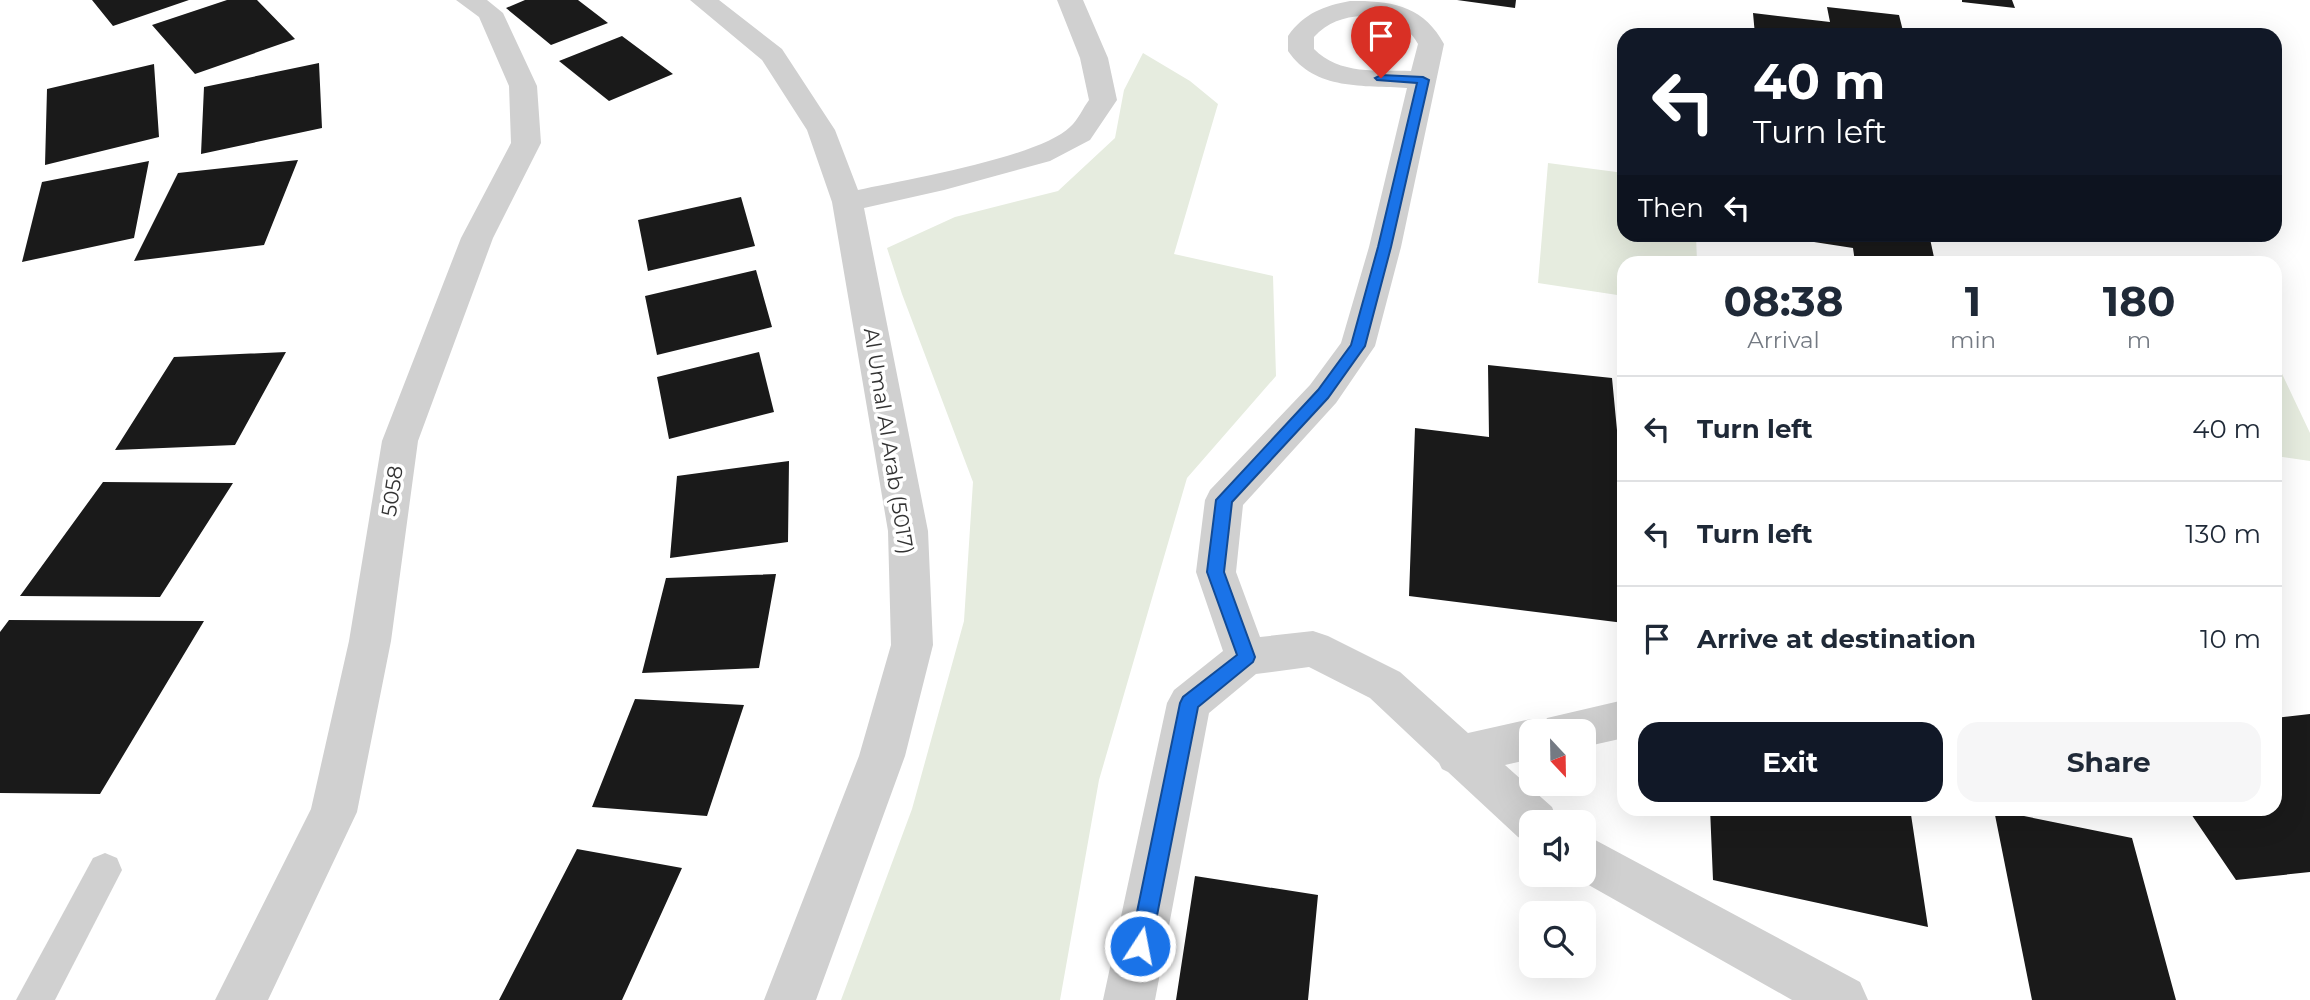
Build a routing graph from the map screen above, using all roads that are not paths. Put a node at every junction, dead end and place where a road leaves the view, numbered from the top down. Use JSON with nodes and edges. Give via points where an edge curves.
{"nodes":[{"id":1,"x":470,"y":0,"type":"edge"},
{"id":2,"x":702,"y":0,"type":"edge"},
{"id":3,"x":1070,"y":0,"type":"edge"},
{"id":4,"x":1423,"y":80,"type":"dead end"},
{"id":5,"x":846,"y":202,"type":"junction"},
{"id":6,"x":1246,"y":657,"type":"junction"},
{"id":7,"x":1617,"y":720,"type":"edge"},
{"id":8,"x":1596,"y":725,"type":"edge"},
{"id":9,"x":1519,"y":741,"type":"edge"},
{"id":10,"x":1458,"y":755,"type":"junction"},
{"id":11,"x":1521,"y":810,"type":"edge"},
{"id":12,"x":1596,"y":864,"type":"edge"},
{"id":13,"x":105,"y":870,"type":"dead end"},
{"id":14,"x":34,"y":1000,"type":"edge"},
{"id":15,"x":241,"y":1000,"type":"edge"},
{"id":16,"x":790,"y":1000,"type":"edge"},
{"id":17,"x":1129,"y":1000,"type":"edge"},
{"id":18,"x":1842,"y":1000,"type":"edge"}],
"edges":[{"from":1,"to":15,"type":"street","name":"5058","via":[[490,13],[523,86],[526,143],[477,238],[400,441],[370,641],[334,812]]},
{"from":2,"to":5,"type":"street","name":"Al Umal Al Arab (5017)","via":[[772,55],[821,130]]},
{"from":3,"to":5,"type":"street","via":[[1094,58],[1103,100],[1080,134],[1040,155]]},
{"from":4,"to":6,"type":"street","via":[[1358,346],[1323,394],[1224,500],[1216,572]]},
{"from":5,"to":16,"type":"street","name":"Al Umal Al Arab (5017)","via":[[908,531],[912,645],[882,756]]},
{"from":6,"to":10,"type":"street","via":[[1313,649],[1385,685]]},
{"from":6,"to":17,"type":"street","via":[[1189,703]]},
{"from":7,"to":8,"type":"street"},
{"from":9,"to":10,"type":"street"},
{"from":10,"to":11,"type":"street"},
{"from":12,"to":18,"type":"street"},
{"from":13,"to":14,"type":"lane"}]}
